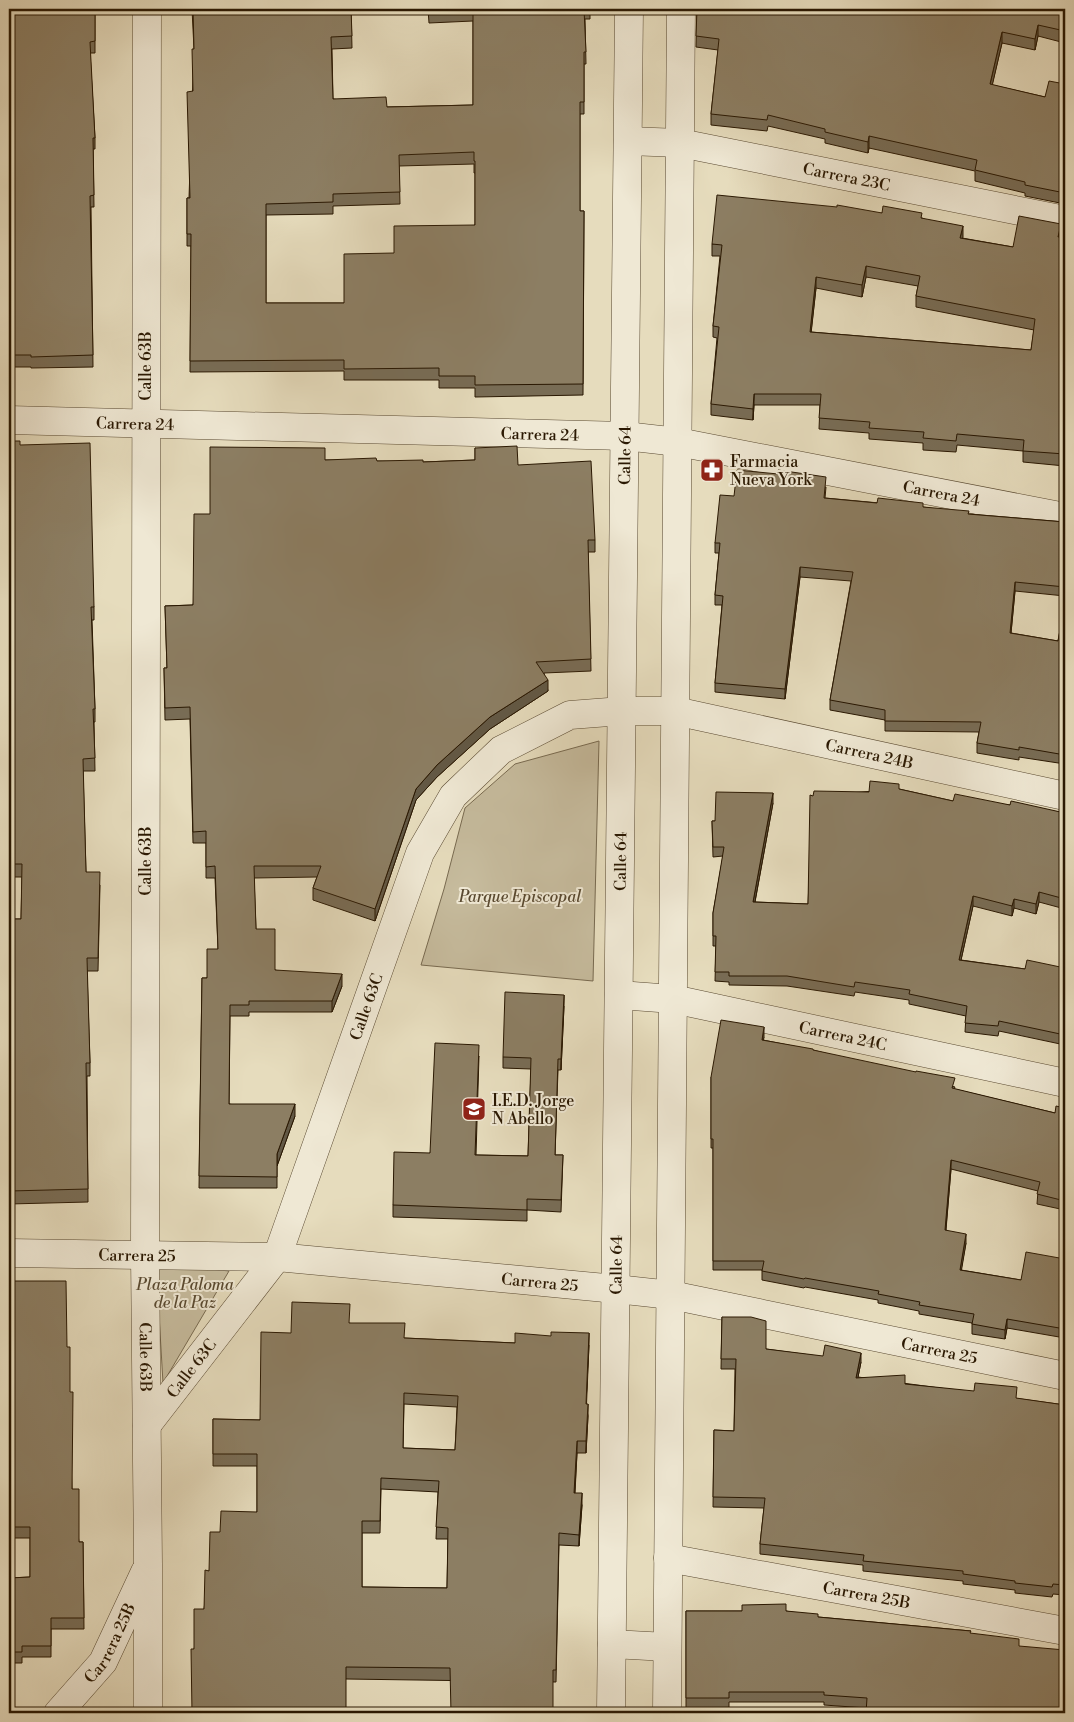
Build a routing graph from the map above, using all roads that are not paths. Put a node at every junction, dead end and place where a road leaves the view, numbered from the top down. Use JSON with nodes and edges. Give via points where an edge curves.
{"nodes":[{"id":1,"x":147,"y":9,"type":"edge"},
{"id":2,"x":629,"y":9,"type":"edge"},
{"id":3,"x":681,"y":9,"type":"edge"},
{"id":4,"x":628,"y":141,"type":"junction"},
{"id":5,"x":680,"y":143,"type":"junction"},
{"id":6,"x":1065,"y":220,"type":"edge"},
{"id":7,"x":9,"y":420,"type":"edge"},
{"id":8,"x":145,"y":423,"type":"junction"},
{"id":9,"x":625,"y":436,"type":"junction"},
{"id":10,"x":678,"y":442,"type":"junction"},
{"id":11,"x":1065,"y":517,"type":"edge"},
{"id":12,"x":622,"y":711,"type":"junction"},
{"id":13,"x":675,"y":711,"type":"junction"},
{"id":14,"x":1065,"y":796,"type":"edge"},
{"id":15,"x":619,"y":995,"type":"junction"},
{"id":16,"x":673,"y":999,"type":"junction"},
{"id":17,"x":1065,"y":1083,"type":"edge"},
{"id":18,"x":9,"y":1252,"type":"edge"},
{"id":19,"x":145,"y":1255,"type":"junction"},
{"id":20,"x":277,"y":1257,"type":"junction"},
{"id":21,"x":616,"y":1289,"type":"junction"},
{"id":22,"x":671,"y":1295,"type":"junction"},
{"id":23,"x":1065,"y":1376,"type":"edge"},
{"id":24,"x":147,"y":1425,"type":"junction"},
{"id":25,"x":668,"y":1558,"type":"junction"},
{"id":26,"x":148,"y":1564,"type":"junction"},
{"id":27,"x":1065,"y":1631,"type":"edge"},
{"id":28,"x":612,"y":1644,"type":"junction"},
{"id":29,"x":667,"y":1647,"type":"junction"},
{"id":30,"x":58,"y":1713,"type":"edge"},
{"id":31,"x":148,"y":1713,"type":"edge"},
{"id":32,"x":611,"y":1713,"type":"edge"},
{"id":33,"x":667,"y":1713,"type":"edge"}],
"edges":[{"from":1,"to":8,"type":"street","name":"Calle 63B"},
{"from":2,"to":4,"type":"street","name":"Calle 64"},
{"from":3,"to":5,"type":"street"},
{"from":4,"to":5,"type":"street","name":"Carrera 23C"},
{"from":4,"to":9,"type":"street","name":"Calle 64"},
{"from":5,"to":6,"type":"street","name":"Carrera 23C"},
{"from":5,"to":10,"type":"street"},
{"from":7,"to":8,"type":"street","name":"Carrera 24"},
{"from":8,"to":9,"type":"street","name":"Carrera 24"},
{"from":8,"to":19,"type":"street","name":"Calle 63B"},
{"from":9,"to":10,"type":"street","name":"Carrera 24"},
{"from":9,"to":12,"type":"street","name":"Calle 64"},
{"from":10,"to":11,"type":"street","name":"Carrera 24"},
{"from":10,"to":13,"type":"street"},
{"from":12,"to":13,"type":"street","name":"Calle 63C"},
{"from":12,"to":15,"type":"street","name":"Calle 64"},
{"from":12,"to":20,"type":"street","name":"Calle 63C","via":[[570,715],[501,750],[453,796],[420,853]]},
{"from":13,"to":14,"type":"street","name":"Carrera 24B"},
{"from":13,"to":16,"type":"street"},
{"from":15,"to":16,"type":"street","name":"Carrera 24C"},
{"from":15,"to":21,"type":"street","name":"Calle 64"},
{"from":16,"to":17,"type":"street","name":"Carrera 24C"},
{"from":16,"to":22,"type":"street"},
{"from":18,"to":19,"type":"street","name":"Carrera 25"},
{"from":19,"to":20,"type":"street","name":"Carrera 25"},
{"from":19,"to":24,"type":"street","name":"Calle 63B"},
{"from":20,"to":21,"type":"street","name":"Carrera 25"},
{"from":20,"to":24,"type":"street","name":"Calle 63C"},
{"from":21,"to":22,"type":"street","name":"Carrera 25"},
{"from":21,"to":28,"type":"street","name":"Calle 64"},
{"from":22,"to":23,"type":"street","name":"Carrera 25"},
{"from":22,"to":25,"type":"street"},
{"from":24,"to":26,"type":"street","name":"Calle 63B"},
{"from":25,"to":27,"type":"street","name":"Carrera 25B"},
{"from":25,"to":29,"type":"street"},
{"from":26,"to":30,"type":"street","name":"Carrera 25B","via":[[103,1662]]},
{"from":26,"to":31,"type":"street","name":"Calle 63B"},
{"from":28,"to":29,"type":"street"},
{"from":28,"to":32,"type":"street","name":"Calle 64"},
{"from":29,"to":33,"type":"street"}]}
